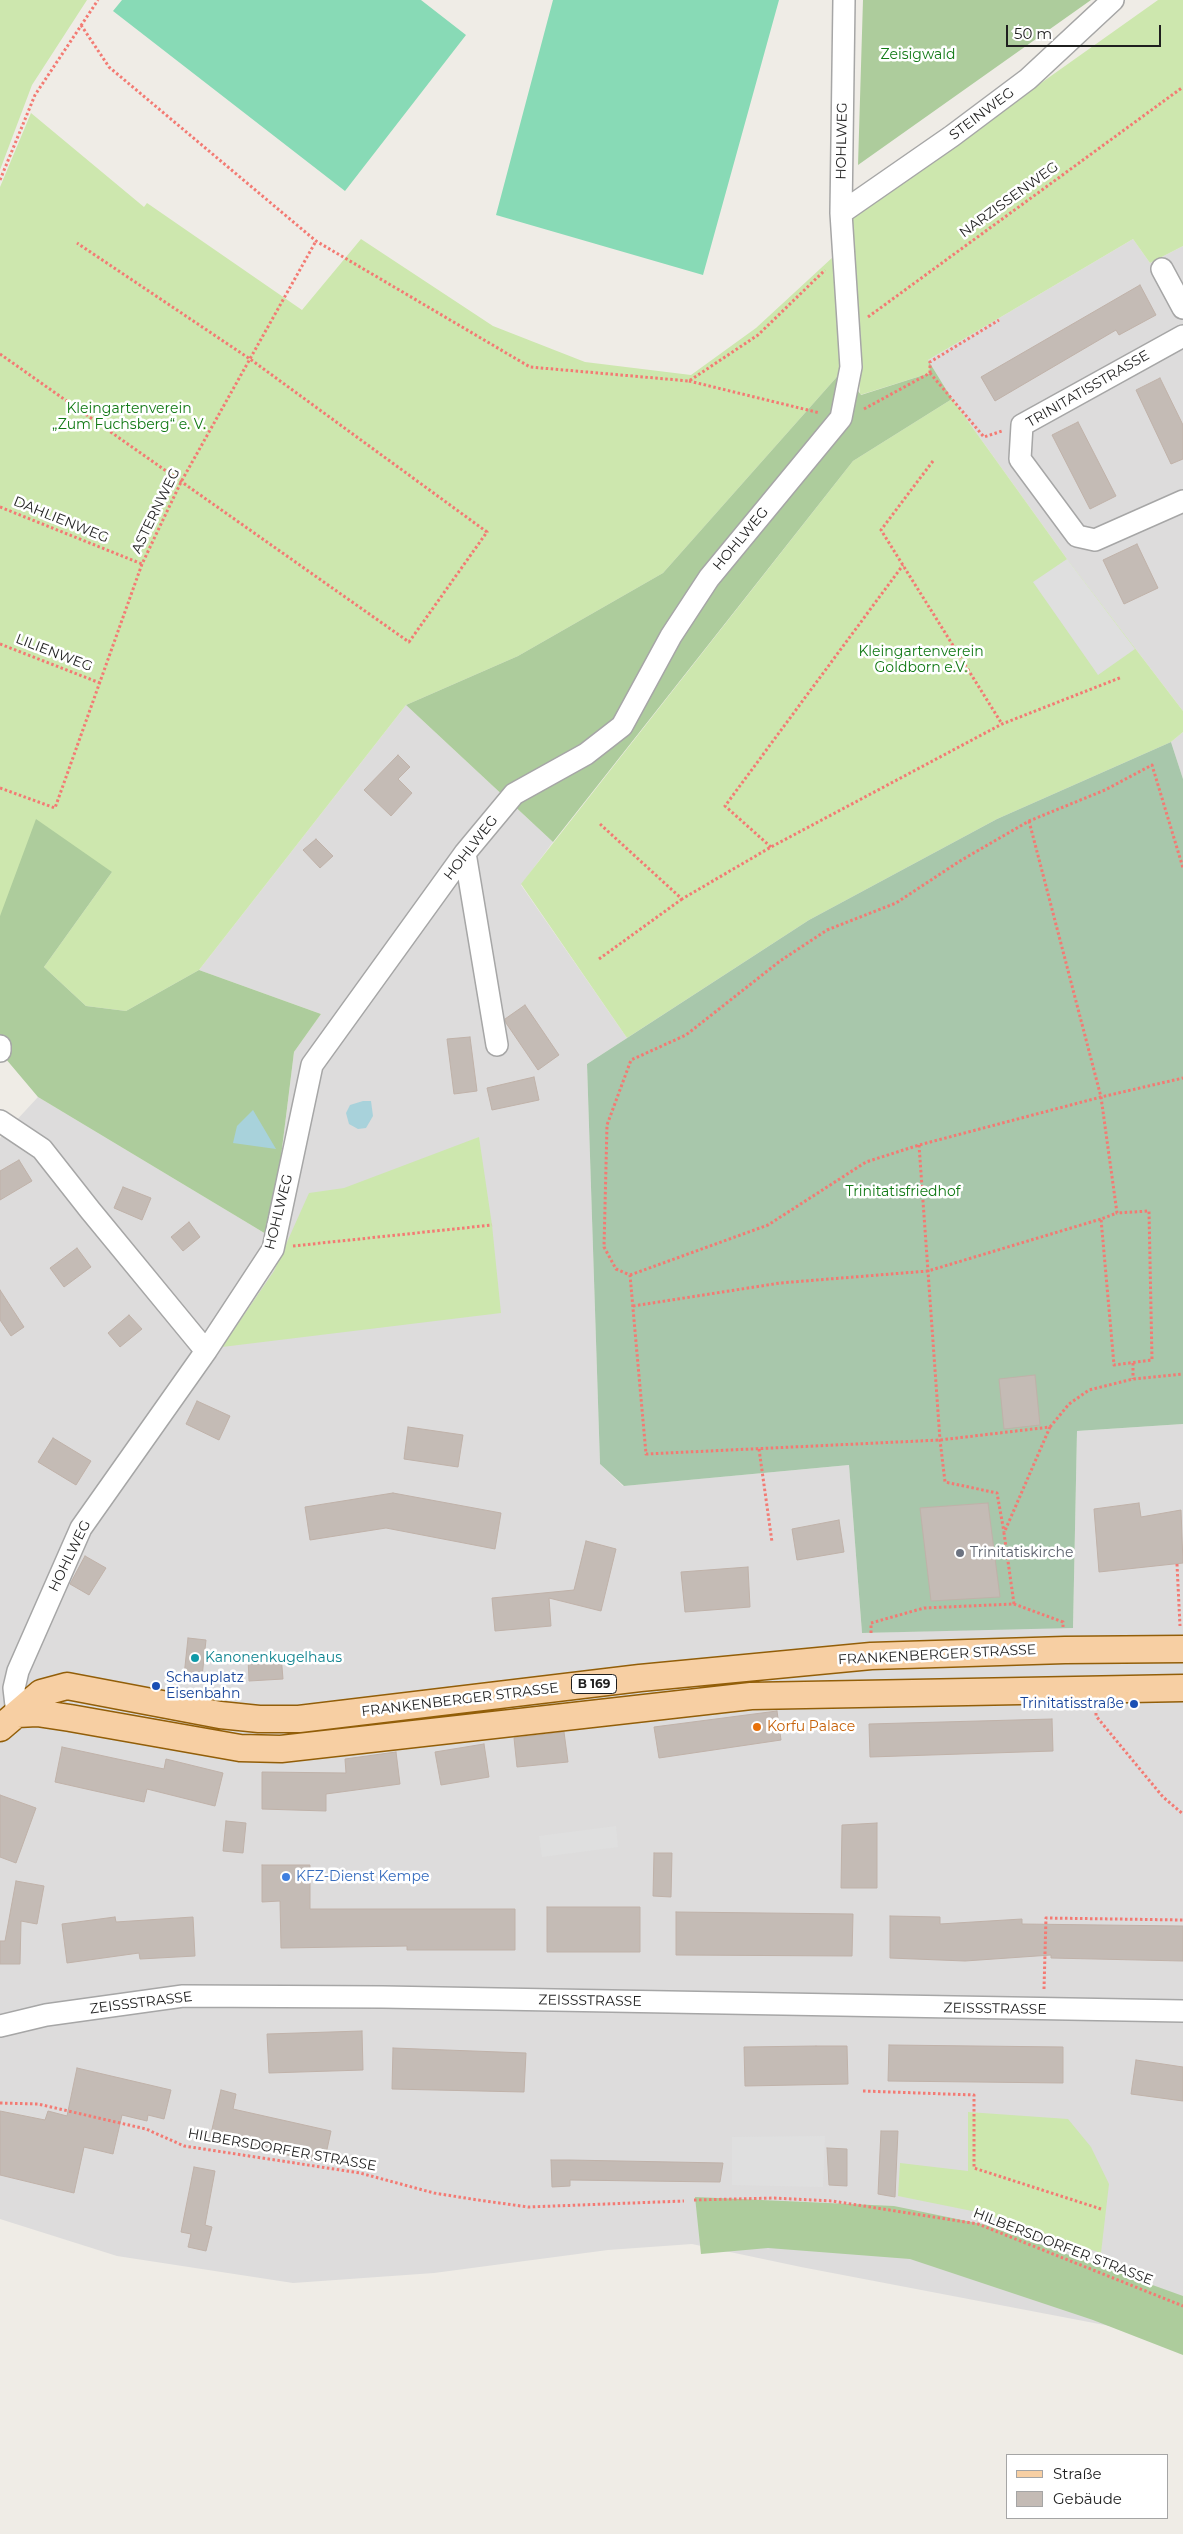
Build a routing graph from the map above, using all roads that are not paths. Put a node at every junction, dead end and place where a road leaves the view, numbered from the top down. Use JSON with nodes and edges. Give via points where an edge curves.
{"nodes":[{"id":1,"x":844,"y":0,"type":"edge"},
{"id":2,"x":1113,"y":0,"type":"edge"},
{"id":3,"x":841,"y":213,"type":"junction"},
{"id":4,"x":1162,"y":269,"type":"dead end"},
{"id":5,"x":1183,"y":308,"type":"edge"},
{"id":6,"x":1183,"y":336,"type":"edge"},
{"id":7,"x":1183,"y":501,"type":"edge"},
{"id":8,"x":465,"y":853,"type":"junction"},
{"id":9,"x":497,"y":1045,"type":"dead end"},
{"id":10,"x":0,"y":1046,"type":"edge"},
{"id":11,"x":0,"y":1051,"type":"edge"},
{"id":12,"x":0,"y":1121,"type":"edge"},
{"id":13,"x":206,"y":1351,"type":"junction"},
{"id":14,"x":1182,"y":1640,"type":"edge"},
{"id":15,"x":1183,"y":1688,"type":"edge"},
{"id":16,"x":8,"y":1721,"type":"edge"},
{"id":17,"x":1183,"y":2011,"type":"edge"},
{"id":18,"x":0,"y":2026,"type":"edge"}],
"edges":[{"from":1,"to":3,"type":"street","name":"HOHLWEG"},
{"from":2,"to":3,"type":"street","name":"STEINWEG","via":[[1028,79]]},
{"from":3,"to":8,"type":"street","name":"HOHLWEG","via":[[851,367],[841,418],[709,578],[671,636],[622,726],[586,754],[514,794]]},
{"from":4,"to":5,"type":"street"},
{"from":6,"to":7,"type":"street","name":"TRINITATISSTRASSE","via":[[1022,425],[1020,459],[1076,536],[1095,540]]},
{"from":8,"to":9,"type":"street"},
{"from":8,"to":13,"type":"street","name":"HOHLWEG","via":[[312,1065],[273,1249]]},
{"from":10,"to":11,"type":"street"},
{"from":12,"to":13,"type":"street","via":[[42,1149]]},
{"from":13,"to":16,"type":"street","name":"HOHLWEG","via":[[81,1528],[18,1671]]},
{"from":14,"to":16,"type":"main road","name":"FRANKENBERGER STRASSE","number":"B 169","via":[[1065,1650],[871,1656],[640,1678],[298,1719],[220,1715],[67,1686],[41,1693]]},
{"from":15,"to":16,"type":"main road","number":"B 169","via":[[751,1696],[281,1749],[240,1748],[37,1713]]},
{"from":17,"to":18,"type":"street","name":"ZEISSSTRASSE","via":[[383,1996],[183,1996],[46,2015]]}]}
